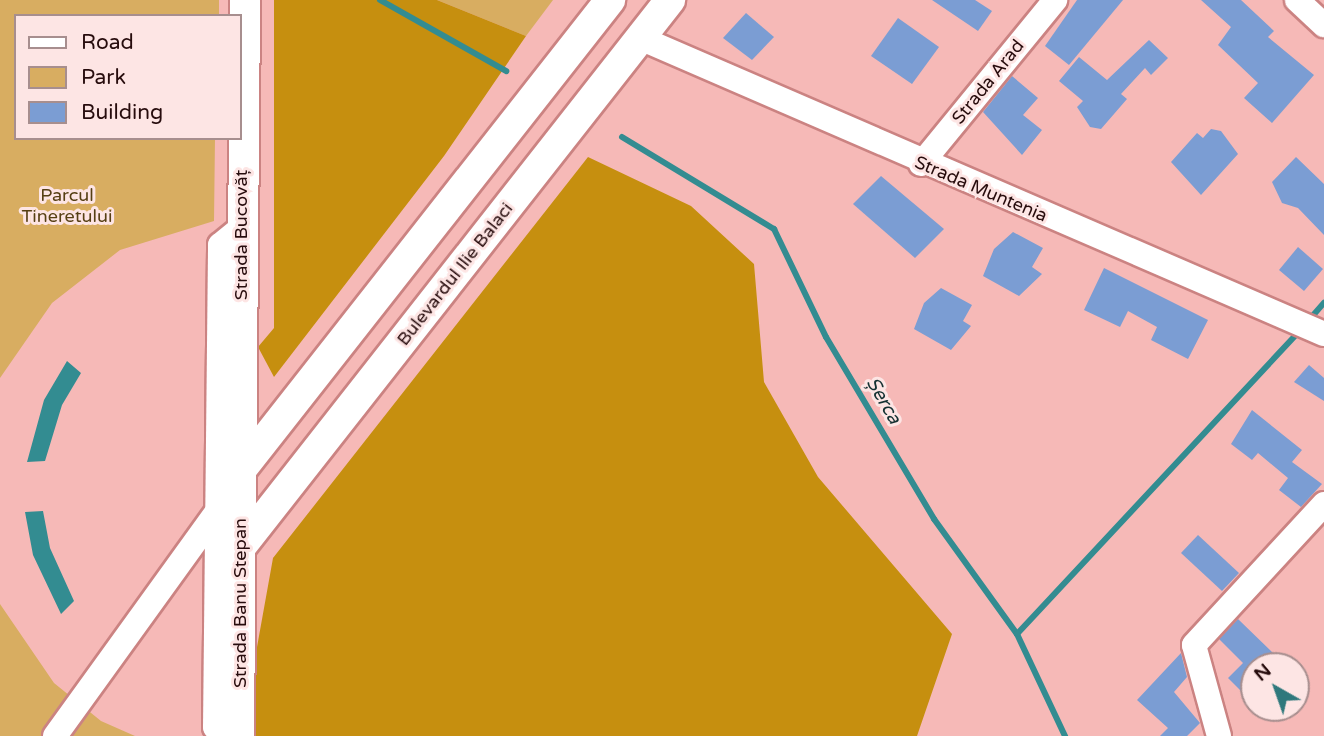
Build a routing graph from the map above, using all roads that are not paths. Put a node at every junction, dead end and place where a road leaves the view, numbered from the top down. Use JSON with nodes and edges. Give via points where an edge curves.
{"nodes":[{"id":1,"x":245,"y":0,"type":"edge"},
{"id":2,"x":610,"y":0,"type":"edge"},
{"id":3,"x":670,"y":0,"type":"edge"},
{"id":4,"x":1055,"y":0,"type":"edge"},
{"id":5,"x":1297,"y":0,"type":"edge"},
{"id":6,"x":1324,"y":25,"type":"edge"},
{"id":7,"x":640,"y":38,"type":"junction"},
{"id":8,"x":242,"y":137,"type":"edge"},
{"id":9,"x":242,"y":140,"type":"edge"},
{"id":10,"x":921,"y":164,"type":"junction"},
{"id":11,"x":240,"y":229,"type":"junction"},
{"id":12,"x":1324,"y":334,"type":"edge"},
{"id":13,"x":241,"y":470,"type":"junction"},
{"id":14,"x":1324,"y":504,"type":"edge"},
{"id":15,"x":217,"y":513,"type":"junction"},
{"id":16,"x":240,"y":548,"type":"junction"},
{"id":17,"x":55,"y":736,"type":"edge"},
{"id":18,"x":226,"y":736,"type":"edge"},
{"id":19,"x":239,"y":736,"type":"edge"},
{"id":20,"x":1219,"y":736,"type":"edge"}],
"edges":[{"from":1,"to":8,"type":"main road","name":"Strada Bucovăț"},
{"from":2,"to":13,"type":"main road"},
{"from":3,"to":7,"type":"main road","name":"Bulevardul Ilie Balaci"},
{"from":4,"to":10,"type":"street","name":"Strada Arad"},
{"from":5,"to":6,"type":"street"},
{"from":7,"to":10,"type":"street","name":"Strada Muntenia"},
{"from":7,"to":16,"type":"main road","name":"Bulevardul Ilie Balaci"},
{"from":9,"to":11,"type":"main road","name":"Strada Bucovăț"},
{"from":10,"to":12,"type":"street","name":"Strada Muntenia"},
{"from":11,"to":13,"type":"main road","name":"Strada Bucovăț"},
{"from":11,"to":15,"type":"street","via":[[220,245]]},
{"from":13,"to":15,"type":"street"},
{"from":13,"to":16,"type":"main road","name":"Strada Banu Stepan"},
{"from":14,"to":20,"type":"street","via":[[1194,646]]},
{"from":15,"to":17,"type":"street"},
{"from":15,"to":18,"type":"street","via":[[215,727]]},
{"from":16,"to":19,"type":"main road","name":"Strada Banu Stepan"}]}
